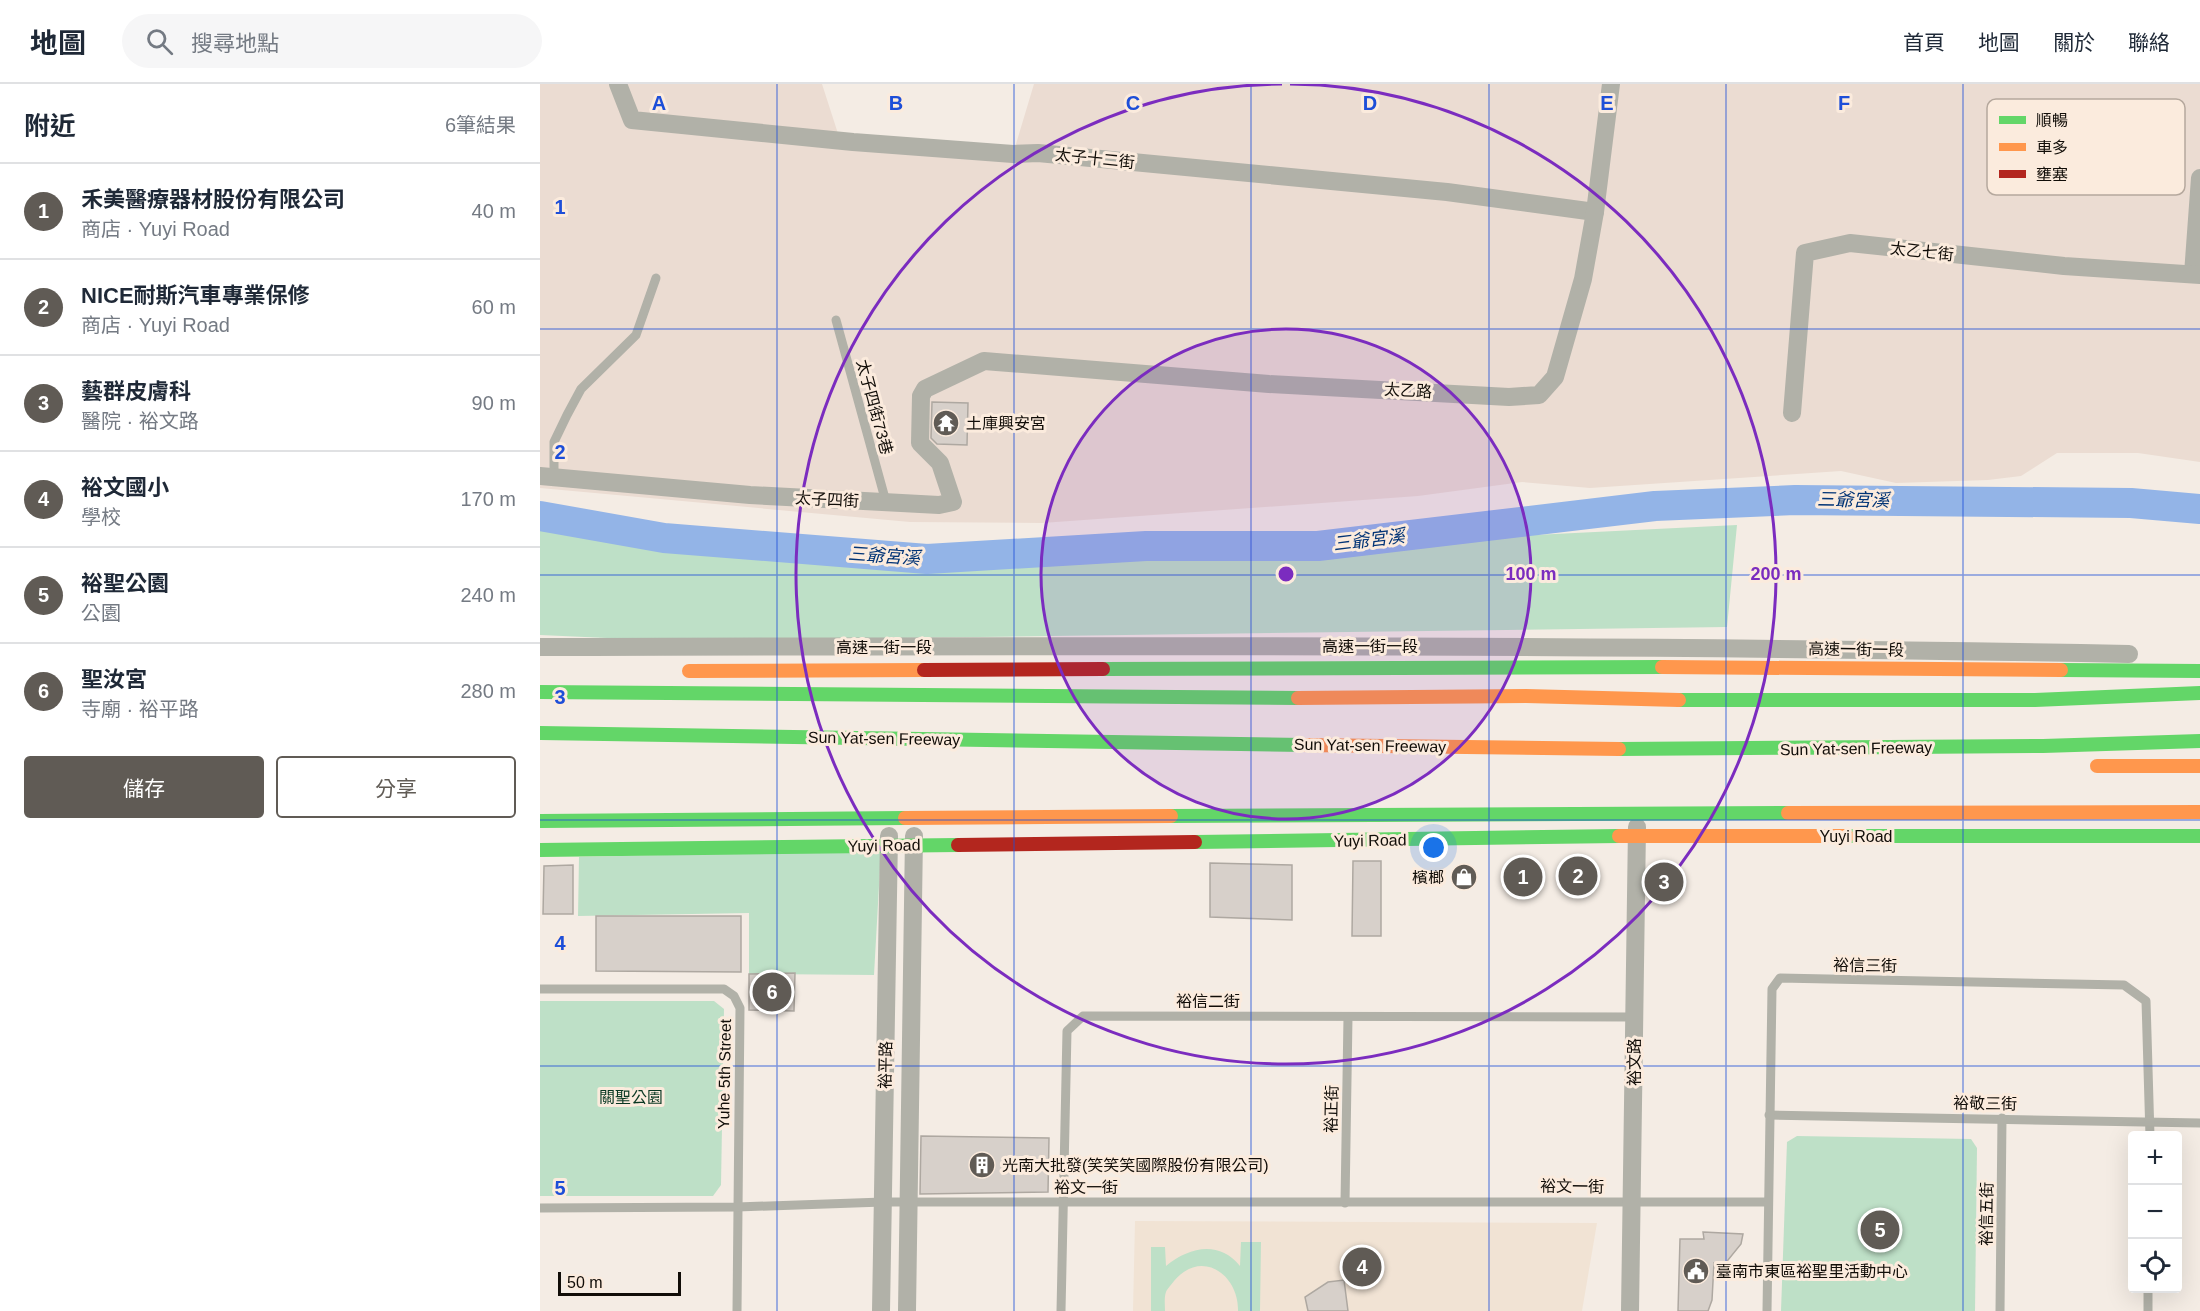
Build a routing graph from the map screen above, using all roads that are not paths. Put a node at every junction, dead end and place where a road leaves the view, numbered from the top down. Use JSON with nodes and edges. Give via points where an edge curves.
{"nodes":[{"id":1,"x":618,"y":84,"type":"edge"},
{"id":2,"x":1611,"y":84,"type":"edge"},
{"id":3,"x":2200,"y":178,"type":"edge"},
{"id":4,"x":1595,"y":212,"type":"junction"},
{"id":5,"x":2197,"y":274,"type":"edge"},
{"id":6,"x":656,"y":278,"type":"dead end"},
{"id":7,"x":836,"y":320,"type":"dead end"},
{"id":8,"x":958,"y":373,"type":"joint"},
{"id":9,"x":1792,"y":413,"type":"dead end"},
{"id":10,"x":547,"y":476,"type":"edge"},
{"id":11,"x":886,"y":502,"type":"junction"},
{"id":12,"x":540,"y":647,"type":"edge"},
{"id":13,"x":2200,"y":656,"type":"edge"},
{"id":14,"x":674,"y":671,"type":"dead end"},
{"id":15,"x":2196,"y":672,"type":"edge"},
{"id":16,"x":540,"y":692,"type":"edge"},
{"id":17,"x":2200,"y":693,"type":"edge"},
{"id":18,"x":540,"y":733,"type":"edge"},
{"id":19,"x":2200,"y":741,"type":"edge"},
{"id":20,"x":1667,"y":750,"type":"junction"},
{"id":21,"x":1749,"y":763,"type":"dead end"},
{"id":22,"x":2081,"y":766,"type":"dead end"},
{"id":23,"x":2200,"y":766,"type":"edge"},
{"id":24,"x":2200,"y":812,"type":"edge"},
{"id":25,"x":1637,"y":813,"type":"junction"},
{"id":26,"x":890,"y":819,"type":"junction"},
{"id":27,"x":914,"y":819,"type":"junction"},
{"id":28,"x":540,"y":821,"type":"edge"},
{"id":29,"x":1637,"y":836,"type":"junction"},
{"id":30,"x":2200,"y":836,"type":"edge"},
{"id":31,"x":889,"y":845,"type":"junction"},
{"id":32,"x":914,"y":845,"type":"junction"},
{"id":33,"x":540,"y":850,"type":"edge"},
{"id":34,"x":540,"y":989,"type":"edge"},
{"id":35,"x":1348,"y":1017,"type":"junction"},
{"id":36,"x":1634,"y":1017,"type":"junction"},
{"id":37,"x":1769,"y":1116,"type":"junction"},
{"id":38,"x":2002,"y":1118,"type":"junction"},
{"id":39,"x":2150,"y":1122,"type":"junction"},
{"id":40,"x":2200,"y":1123,"type":"edge"},
{"id":41,"x":2150,"y":1131,"type":"edge"},
{"id":42,"x":883,"y":1202,"type":"junction"},
{"id":43,"x":909,"y":1202,"type":"junction"},
{"id":44,"x":1063,"y":1202,"type":"junction"},
{"id":45,"x":1633,"y":1202,"type":"junction"},
{"id":46,"x":1768,"y":1202,"type":"junction"},
{"id":47,"x":1345,"y":1203,"type":"junction"},
{"id":48,"x":737,"y":1207,"type":"junction"},
{"id":49,"x":540,"y":1208,"type":"edge"},
{"id":50,"x":2148,"y":1293,"type":"edge"},
{"id":51,"x":737,"y":1311,"type":"edge"},
{"id":52,"x":881,"y":1311,"type":"edge"},
{"id":53,"x":907,"y":1311,"type":"edge"},
{"id":54,"x":1061,"y":1311,"type":"edge"},
{"id":55,"x":1630,"y":1311,"type":"edge"},
{"id":56,"x":1767,"y":1311,"type":"edge"},
{"id":57,"x":2000,"y":1311,"type":"edge"},
{"id":58,"x":2148,"y":1311,"type":"edge"}],
"edges":[{"from":1,"to":4,"type":"street","name":"太子十二街","via":[[632,120],[1447,192]]},
{"from":2,"to":4,"type":"street","name":"太乙路"},
{"from":3,"to":5,"type":"street"},
{"from":4,"to":8,"type":"street","name":"太乙路","via":[[1583,279],[1556,376],[1539,394],[1509,397],[1269,384],[984,361]]},
{"from":5,"to":9,"type":"street","name":"太乙七街","via":[[2064,266],[1850,243],[1805,253]]},
{"from":6,"to":10,"type":"lane","via":[[636,335],[581,389],[554,442]]},
{"from":7,"to":11,"type":"lane","name":"太子四街73巷"},
{"from":8,"to":11,"type":"street","name":"太子四街","via":[[925,389],[921,396],[921,443],[940,463],[953,502]]},
{"from":10,"to":11,"type":"street","name":"太子四街","via":[[750,495]]},
{"from":12,"to":13,"type":"street","name":"高速一街一段","via":[[1826,648]]},
{"from":14,"to":15,"type":"main road","via":[[1690,667]]},
{"from":16,"to":17,"type":"main road","via":[[1526,696],[1739,701],[2035,700]]},
{"from":18,"to":20,"type":"main road","name":"Sun Yat-sen Freeway"},
{"from":19,"to":20,"type":"main road","name":"Sun Yat-sen Freeway","via":[[2043,747]]},
{"from":20,"to":21,"type":"main road"},
{"from":22,"to":23,"type":"main road"},
{"from":24,"to":25,"type":"main road","name":"Yuyi Road"},
{"from":25,"to":27,"type":"main road","name":"Yuyi Road"},
{"from":25,"to":29,"type":"street","name":"裕文路"},
{"from":26,"to":27,"type":"main road","name":"Yuyi Road"},
{"from":26,"to":28,"type":"main road","name":"Yuyi Road"},
{"from":26,"to":31,"type":"street","name":"裕平路"},
{"from":27,"to":32,"type":"street","name":"裕平路"},
{"from":29,"to":30,"type":"main road","name":"Yuyi Road"},
{"from":29,"to":32,"type":"main road","name":"Yuyi Road"},
{"from":29,"to":36,"type":"street","name":"裕文路"},
{"from":31,"to":32,"type":"main road","name":"Yuyi Road"},
{"from":31,"to":33,"type":"main road","name":"Yuyi Road"},
{"from":31,"to":42,"type":"street","name":"裕平路"},
{"from":32,"to":43,"type":"street","name":"裕平路"},
{"from":34,"to":48,"type":"lane","name":"Yuhe 5th Street","via":[[724,990],[735,996],[740,1008]]},
{"from":35,"to":36,"type":"lane","name":"裕信二街"},
{"from":35,"to":44,"type":"lane","name":"裕信二街","via":[[1083,1016],[1067,1031]]},
{"from":35,"to":47,"type":"lane","name":"裕正街"},
{"from":36,"to":45,"type":"street","name":"裕文路"},
{"from":37,"to":38,"type":"lane","name":"裕敬三街"},
{"from":37,"to":39,"type":"lane","name":"裕信三街","via":[[1772,989],[1780,978],[2124,985],[2146,1001]]},
{"from":37,"to":46,"type":"lane","name":"裕信三街"},
{"from":38,"to":39,"type":"lane","name":"裕敬三街"},
{"from":38,"to":57,"type":"lane","name":"裕信五街"},
{"from":39,"to":40,"type":"lane","name":"裕敬三街"},
{"from":39,"to":41,"type":"lane","name":"裕信三街"},
{"from":42,"to":43,"type":"lane","name":"裕文一街"},
{"from":42,"to":48,"type":"lane","name":"裕文一街"},
{"from":42,"to":52,"type":"street","name":"裕平路"},
{"from":43,"to":44,"type":"lane","name":"裕文一街"},
{"from":43,"to":53,"type":"street","name":"裕平路"},
{"from":44,"to":47,"type":"lane","name":"裕文一街"},
{"from":44,"to":54,"type":"lane","name":"裕信二街"},
{"from":45,"to":46,"type":"lane","name":"裕文一街"},
{"from":45,"to":47,"type":"lane","name":"裕文一街"},
{"from":45,"to":55,"type":"street","name":"裕文路"},
{"from":46,"to":56,"type":"lane","name":"裕信三街"},
{"from":48,"to":49,"type":"lane","name":"裕文一街"},
{"from":48,"to":51,"type":"lane","name":"Yuhe 5th Street"},
{"from":50,"to":58,"type":"lane"}]}
